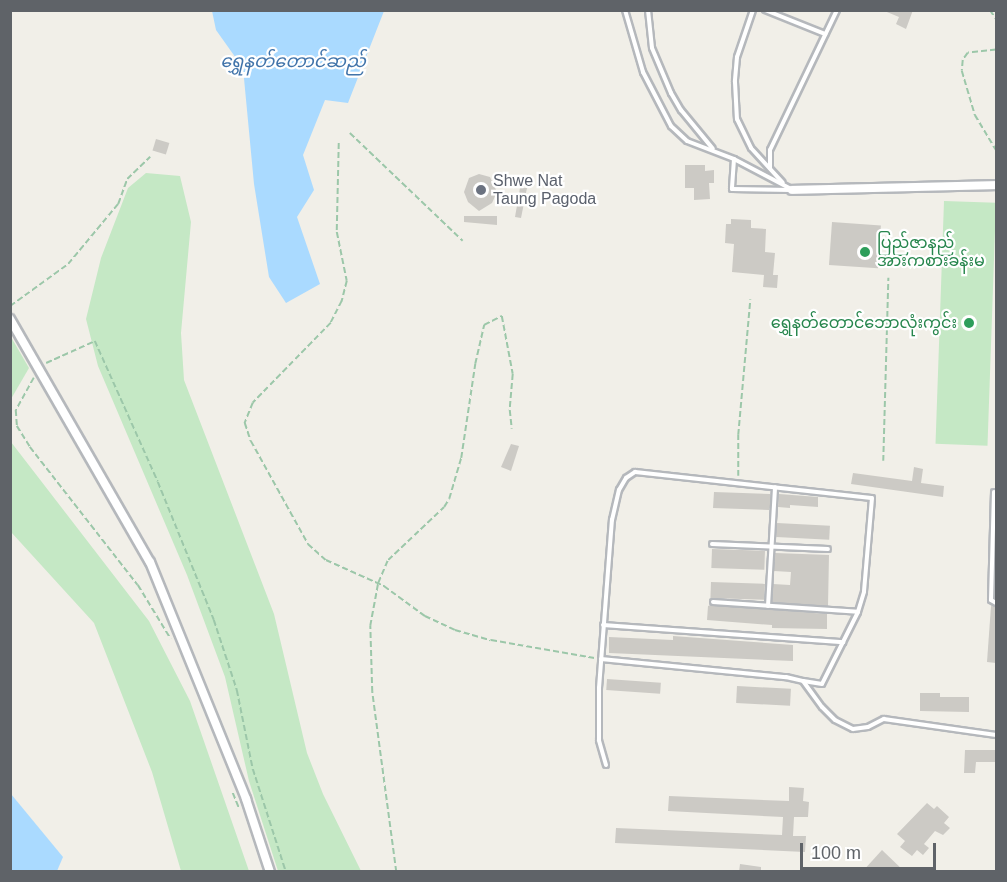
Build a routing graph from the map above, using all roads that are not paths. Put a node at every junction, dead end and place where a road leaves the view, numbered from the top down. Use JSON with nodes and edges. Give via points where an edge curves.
{"nodes":[{"id":1,"x":625,"y":10,"type":"edge"},
{"id":2,"x":648,"y":10,"type":"edge"},
{"id":3,"x":753,"y":10,"type":"edge"},
{"id":4,"x":765,"y":10,"type":"edge"},
{"id":5,"x":837,"y":10,"type":"edge"},
{"id":6,"x":825,"y":34,"type":"junction"},
{"id":7,"x":714,"y":150,"type":"junction"},
{"id":8,"x":734,"y":159,"type":"junction"},
{"id":9,"x":770,"y":169,"type":"junction"},
{"id":10,"x":996,"y":186,"type":"edge"},
{"id":11,"x":789,"y":188,"type":"junction"},
{"id":12,"x":10,"y":319,"type":"edge"},
{"id":13,"x":775,"y":487,"type":"junction"},
{"id":14,"x":994,"y":492,"type":"dead end"},
{"id":15,"x":712,"y":544,"type":"dead end"},
{"id":16,"x":771,"y":547,"type":"junction"},
{"id":17,"x":828,"y":549,"type":"dead end"},
{"id":18,"x":714,"y":602,"type":"dead end"},
{"id":19,"x":996,"y":603,"type":"edge"},
{"id":20,"x":768,"y":606,"type":"junction"},
{"id":21,"x":858,"y":612,"type":"junction"},
{"id":22,"x":603,"y":625,"type":"junction"},
{"id":23,"x":843,"y":642,"type":"junction"},
{"id":24,"x":601,"y":659,"type":"junction"},
{"id":25,"x":803,"y":681,"type":"junction"},
{"id":26,"x":996,"y":735,"type":"edge"},
{"id":27,"x":606,"y":765,"type":"dead end"},
{"id":28,"x":270,"y":872,"type":"edge"}],
"edges":[{"from":1,"to":7,"type":"lane","via":[[643,72],[671,126],[687,141]]},
{"from":2,"to":7,"type":"lane","via":[[651,48],[671,93]]},
{"from":3,"to":9,"type":"lane","via":[[737,57],[735,105],[744,139]]},
{"from":4,"to":6,"type":"lane"},
{"from":5,"to":6,"type":"lane"},
{"from":6,"to":9,"type":"lane","via":[[770,150]]},
{"from":7,"to":8,"type":"lane"},
{"from":8,"to":11,"type":"lane"},
{"from":8,"to":11,"type":"lane","via":[[732,189]]},
{"from":9,"to":11,"type":"lane"},
{"from":10,"to":11,"type":"street"},
{"from":12,"to":28,"type":"street","via":[[150,562],[246,799]]},
{"from":13,"to":16,"type":"lane"},
{"from":13,"to":21,"type":"lane","via":[[872,498],[864,592]]},
{"from":13,"to":22,"type":"lane","via":[[635,472],[626,478],[612,520]]},
{"from":14,"to":19,"type":"lane","via":[[990,600]]},
{"from":15,"to":16,"type":"lane"},
{"from":16,"to":17,"type":"lane"},
{"from":16,"to":20,"type":"lane"},
{"from":18,"to":20,"type":"lane"},
{"from":20,"to":21,"type":"lane"},
{"from":21,"to":23,"type":"lane"},
{"from":22,"to":23,"type":"lane"},
{"from":22,"to":24,"type":"lane"},
{"from":23,"to":25,"type":"lane","via":[[822,684]]},
{"from":24,"to":25,"type":"lane"},
{"from":24,"to":27,"type":"lane","via":[[599,740]]},
{"from":25,"to":26,"type":"lane","via":[[829,714],[853,729],[884,719]]}]}
